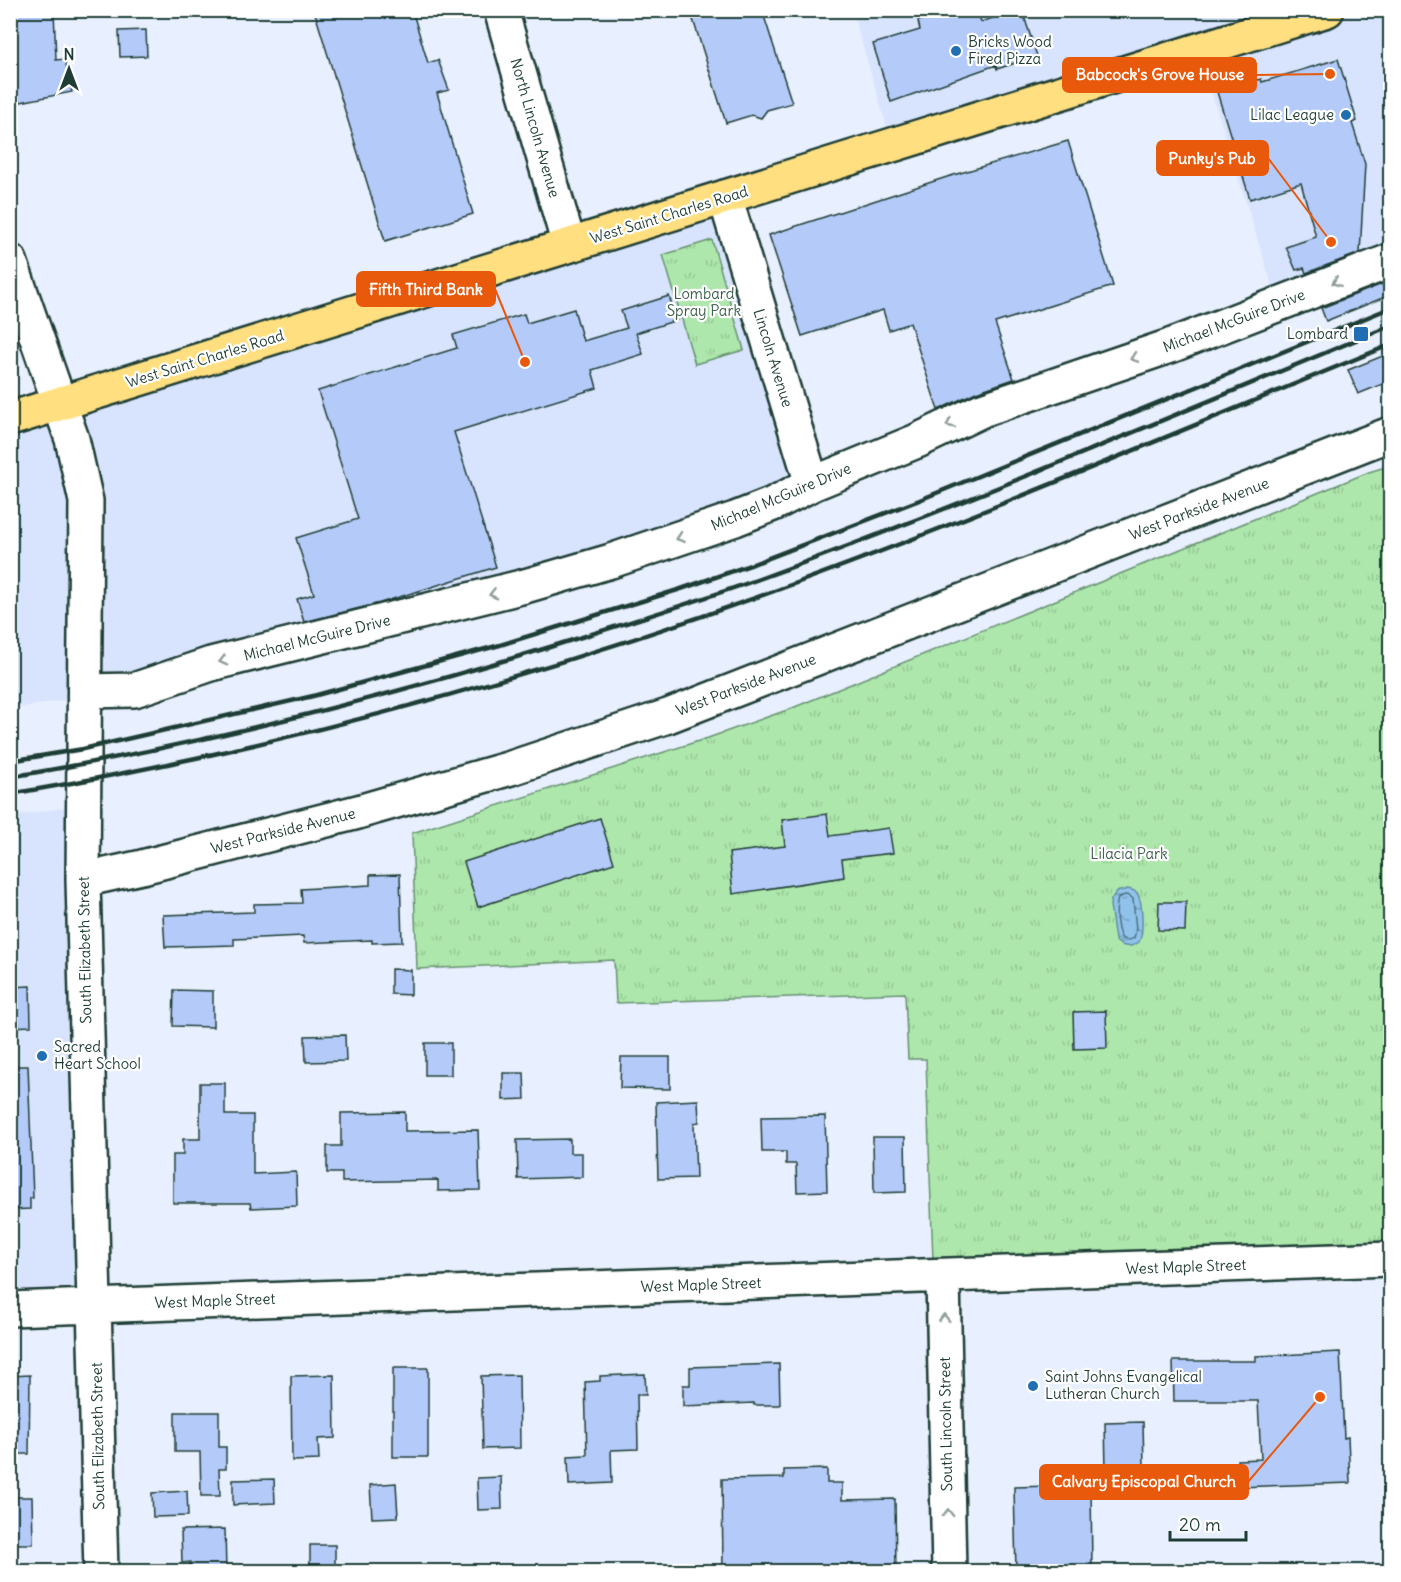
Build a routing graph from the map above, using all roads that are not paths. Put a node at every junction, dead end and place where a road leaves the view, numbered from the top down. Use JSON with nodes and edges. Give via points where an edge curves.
{"nodes":[{"id":1,"x":501,"y":10,"type":"edge"},
{"id":2,"x":1327,"y":10,"type":"edge"},
{"id":3,"x":725,"y":197,"type":"junction"},
{"id":4,"x":569,"y":245,"type":"junction"},
{"id":5,"x":10,"y":261,"type":"edge"},
{"id":6,"x":1390,"y":261,"type":"edge"},
{"id":7,"x":60,"y":403,"type":"junction"},
{"id":8,"x":10,"y":419,"type":"edge"},
{"id":9,"x":1390,"y":434,"type":"edge"},
{"id":10,"x":812,"y":484,"type":"junction"},
{"id":11,"x":85,"y":691,"type":"junction"},
{"id":12,"x":83,"y":880,"type":"junction"},
{"id":13,"x":1390,"y":1259,"type":"edge"},
{"id":14,"x":943,"y":1276,"type":"junction"},
{"id":15,"x":95,"y":1306,"type":"junction"},
{"id":16,"x":10,"y":1309,"type":"edge"},
{"id":17,"x":101,"y":1572,"type":"edge"},
{"id":18,"x":949,"y":1572,"type":"edge"}],
"edges":[{"from":1,"to":4,"type":"street","name":"North Lincoln Avenue"},
{"from":2,"to":3,"type":"main road","name":"West Saint Charles Road"},
{"from":3,"to":4,"type":"main road","name":"West Saint Charles Road"},
{"from":3,"to":10,"type":"street","name":"Lincoln Avenue"},
{"from":4,"to":7,"type":"main road","name":"West Saint Charles Road"},
{"from":5,"to":7,"type":"street","name":"South Elizabeth Street"},
{"from":6,"to":10,"type":"street","name":"Michael McGuire Drive","one_way":true,"via":[[1170,346],[982,410]]},
{"from":7,"to":8,"type":"main road","name":"West Saint Charles Road"},
{"from":7,"to":11,"type":"street","name":"South Elizabeth Street","via":[[86,501]]},
{"from":9,"to":12,"type":"street","name":"West Parkside Avenue","via":[[668,716],[358,812]]},
{"from":10,"to":11,"type":"street","name":"Michael McGuire Drive","one_way":true,"via":[[735,519],[525,586],[211,664],[134,690]]},
{"from":11,"to":12,"type":"street","name":"South Elizabeth Street"},
{"from":12,"to":15,"type":"street","name":"South Elizabeth Street"},
{"from":13,"to":14,"type":"street","name":"West Maple Street"},
{"from":14,"to":15,"type":"street","name":"West Maple Street"},
{"from":18,"to":14,"type":"street","name":"South Lincoln Street","one_way":true},
{"from":15,"to":16,"type":"street","name":"West Maple Street"},
{"from":15,"to":17,"type":"street","name":"South Elizabeth Street"}]}
